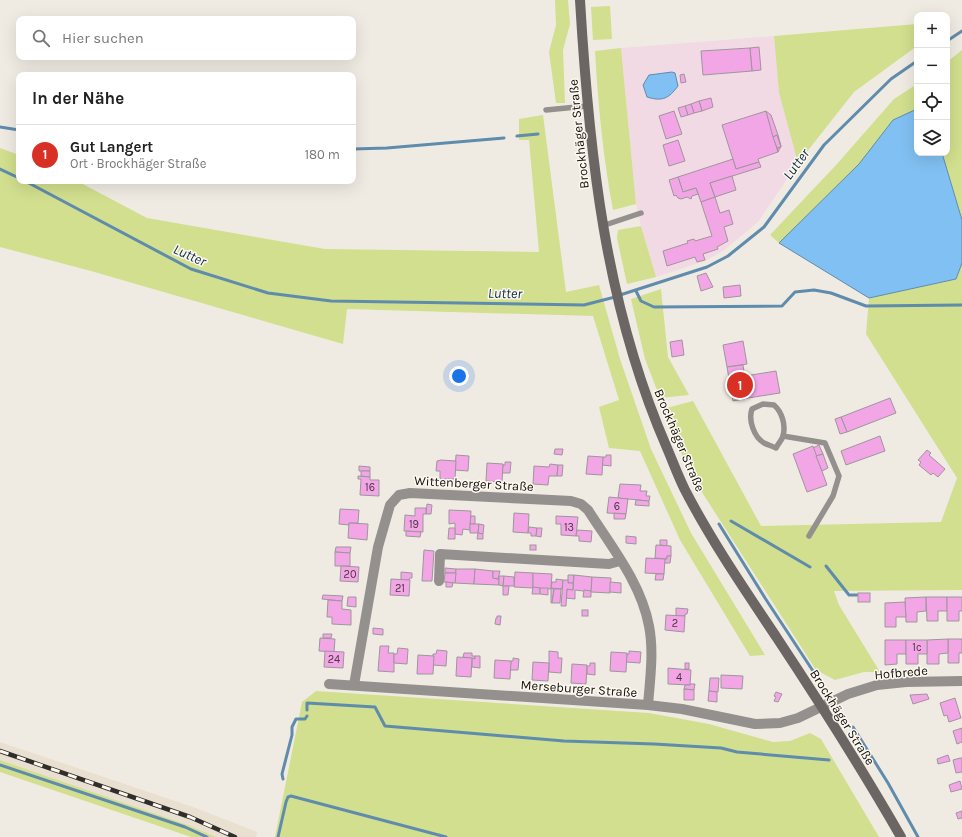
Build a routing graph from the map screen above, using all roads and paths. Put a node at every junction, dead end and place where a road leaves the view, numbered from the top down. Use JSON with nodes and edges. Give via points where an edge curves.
{"nodes":[{"id":1,"x":580,"y":0,"type":"edge"},
{"id":2,"x":587,"y":106,"type":"junction"},
{"id":3,"x":546,"y":110,"type":"dead end"},
{"id":4,"x":641,"y":213,"type":"dead end"},
{"id":5,"x":602,"y":226,"type":"junction"},
{"id":6,"x":783,"y":436,"type":"junction"},
{"id":7,"x":809,"y":536,"type":"dead end"},
{"id":8,"x":620,"y":561,"type":"junction"},
{"id":9,"x":439,"y":581,"type":"dead end"},
{"id":10,"x":962,"y":681,"type":"edge"},
{"id":11,"x":329,"y":684,"type":"dead end"},
{"id":12,"x":354,"y":686,"type":"junction"},
{"id":13,"x":648,"y":705,"type":"junction"},
{"id":14,"x":822,"y":706,"type":"junction"},
{"id":15,"x":900,"y":837,"type":"edge"}],
"edges":[{"from":1,"to":2,"type":"main road","name":"Brockhäger Straße"},
{"from":2,"to":3,"type":"lane"},
{"from":2,"to":5,"type":"main road","name":"Brockhäger Straße"},
{"from":4,"to":5,"type":"lane"},
{"from":5,"to":14,"type":"main road","name":"Brockhäger Straße","via":[[623,322],[650,406],[685,489],[721,553]]},
{"from":6,"to":6,"type":"lane","via":[[776,448],[762,442],[752,428],[749,416],[752,409],[763,404],[774,405],[780,409]]},
{"from":6,"to":7,"type":"lane","via":[[825,443],[838,476],[833,496]]},
{"from":8,"to":9,"type":"street","via":[[609,564],[440,554]]},
{"from":8,"to":12,"type":"street","name":"Wittenberger Straße","via":[[588,510],[581,504],[570,501],[410,493],[399,495],[390,505],[378,547]]},
{"from":8,"to":13,"type":"street","name":"Wittenberger Straße","via":[[632,579],[649,626],[651,647]]},
{"from":10,"to":14,"type":"street","name":"Hofbrede","via":[[877,685]]},
{"from":11,"to":12,"type":"street","name":"Merseburger Straße"},
{"from":12,"to":13,"type":"street","name":"Merseburger Straße"},
{"from":13,"to":14,"type":"street","name":"Merseburger Straße","via":[[682,709],[755,724],[780,723],[798,718]]},
{"from":14,"to":15,"type":"main road","name":"Brockhäger Straße"}]}
